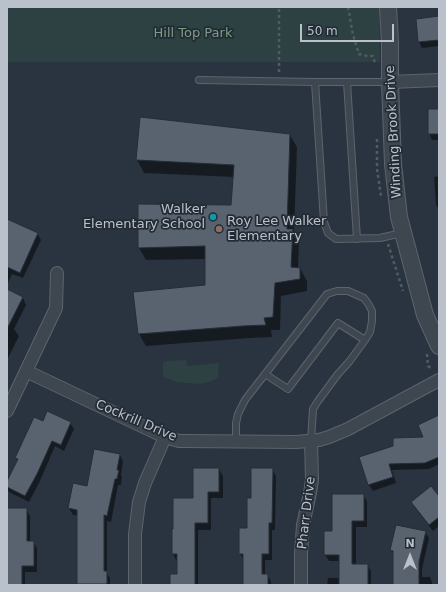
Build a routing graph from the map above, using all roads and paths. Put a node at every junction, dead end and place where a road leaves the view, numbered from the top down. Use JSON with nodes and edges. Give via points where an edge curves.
{"nodes":[{"id":1,"x":279,"y":7,"type":"edge"},
{"id":2,"x":348,"y":7,"type":"edge"},
{"id":3,"x":388,"y":7,"type":"edge"},
{"id":4,"x":390,"y":76,"type":"junction"},
{"id":5,"x":199,"y":80,"type":"dead end"},
{"id":6,"x":439,"y":80,"type":"edge"},
{"id":7,"x":279,"y":81,"type":"junction"},
{"id":8,"x":315,"y":82,"type":"junction"},
{"id":9,"x":347,"y":82,"type":"junction"},
{"id":10,"x":403,"y":233,"type":"junction"},
{"id":11,"x":357,"y":239,"type":"junction"},
{"id":12,"x":57,"y":273,"type":"dead end"},
{"id":13,"x":365,"y":340,"type":"junction"},
{"id":14,"x":439,"y":346,"type":"edge"},
{"id":15,"x":26,"y":371,"type":"junction"},
{"id":16,"x":265,"y":374,"type":"junction"},
{"id":17,"x":439,"y":380,"type":"edge"},
{"id":18,"x":7,"y":411,"type":"edge"},
{"id":19,"x":165,"y":437,"type":"junction"},
{"id":20,"x":311,"y":441,"type":"junction"},
{"id":21,"x":236,"y":442,"type":"junction"},
{"id":22,"x":135,"y":585,"type":"edge"},
{"id":23,"x":301,"y":585,"type":"edge"}],
"edges":[{"from":1,"to":7,"type":"path"},
{"from":2,"to":4,"type":"path","via":[[353,35],[360,54],[373,56],[377,69]]},
{"from":3,"to":4,"type":"street","name":"Winding Brook Drive"},
{"from":4,"to":6,"type":"street"},
{"from":4,"to":9,"type":"lane"},
{"from":4,"to":10,"type":"street","name":"Winding Brook Drive","via":[[393,164]]},
{"from":5,"to":7,"type":"lane"},
{"from":7,"to":8,"type":"lane"},
{"from":8,"to":9,"type":"lane"},
{"from":8,"to":11,"type":"lane","via":[[324,222],[328,233],[336,239]]},
{"from":9,"to":11,"type":"lane"},
{"from":10,"to":11,"type":"lane"},
{"from":10,"to":14,"type":"street","name":"Winding Brook Drive","via":[[425,315]]},
{"from":12,"to":15,"type":"street","via":[[56,308]]},
{"from":13,"to":16,"type":"lane","via":[[338,323],[288,389]]},
{"from":13,"to":16,"type":"lane","via":[[372,321],[369,304],[364,298],[348,290],[327,294]]},
{"from":13,"to":20,"type":"lane","via":[[313,409]]},
{"from":15,"to":18,"type":"street"},
{"from":15,"to":19,"type":"street","name":"Cockrill Drive"},
{"from":16,"to":21,"type":"lane","via":[[245,400],[238,414]]},
{"from":17,"to":20,"type":"street","name":"Cockrill Drive","via":[[348,429]]},
{"from":19,"to":21,"type":"street","name":"Cockrill Drive","via":[[179,441]]},
{"from":19,"to":22,"type":"street","via":[[139,502],[135,534]]},
{"from":20,"to":21,"type":"street","name":"Cockrill Drive"},
{"from":20,"to":23,"type":"street","name":"Pharr Drive","via":[[312,480],[303,525]]}]}
